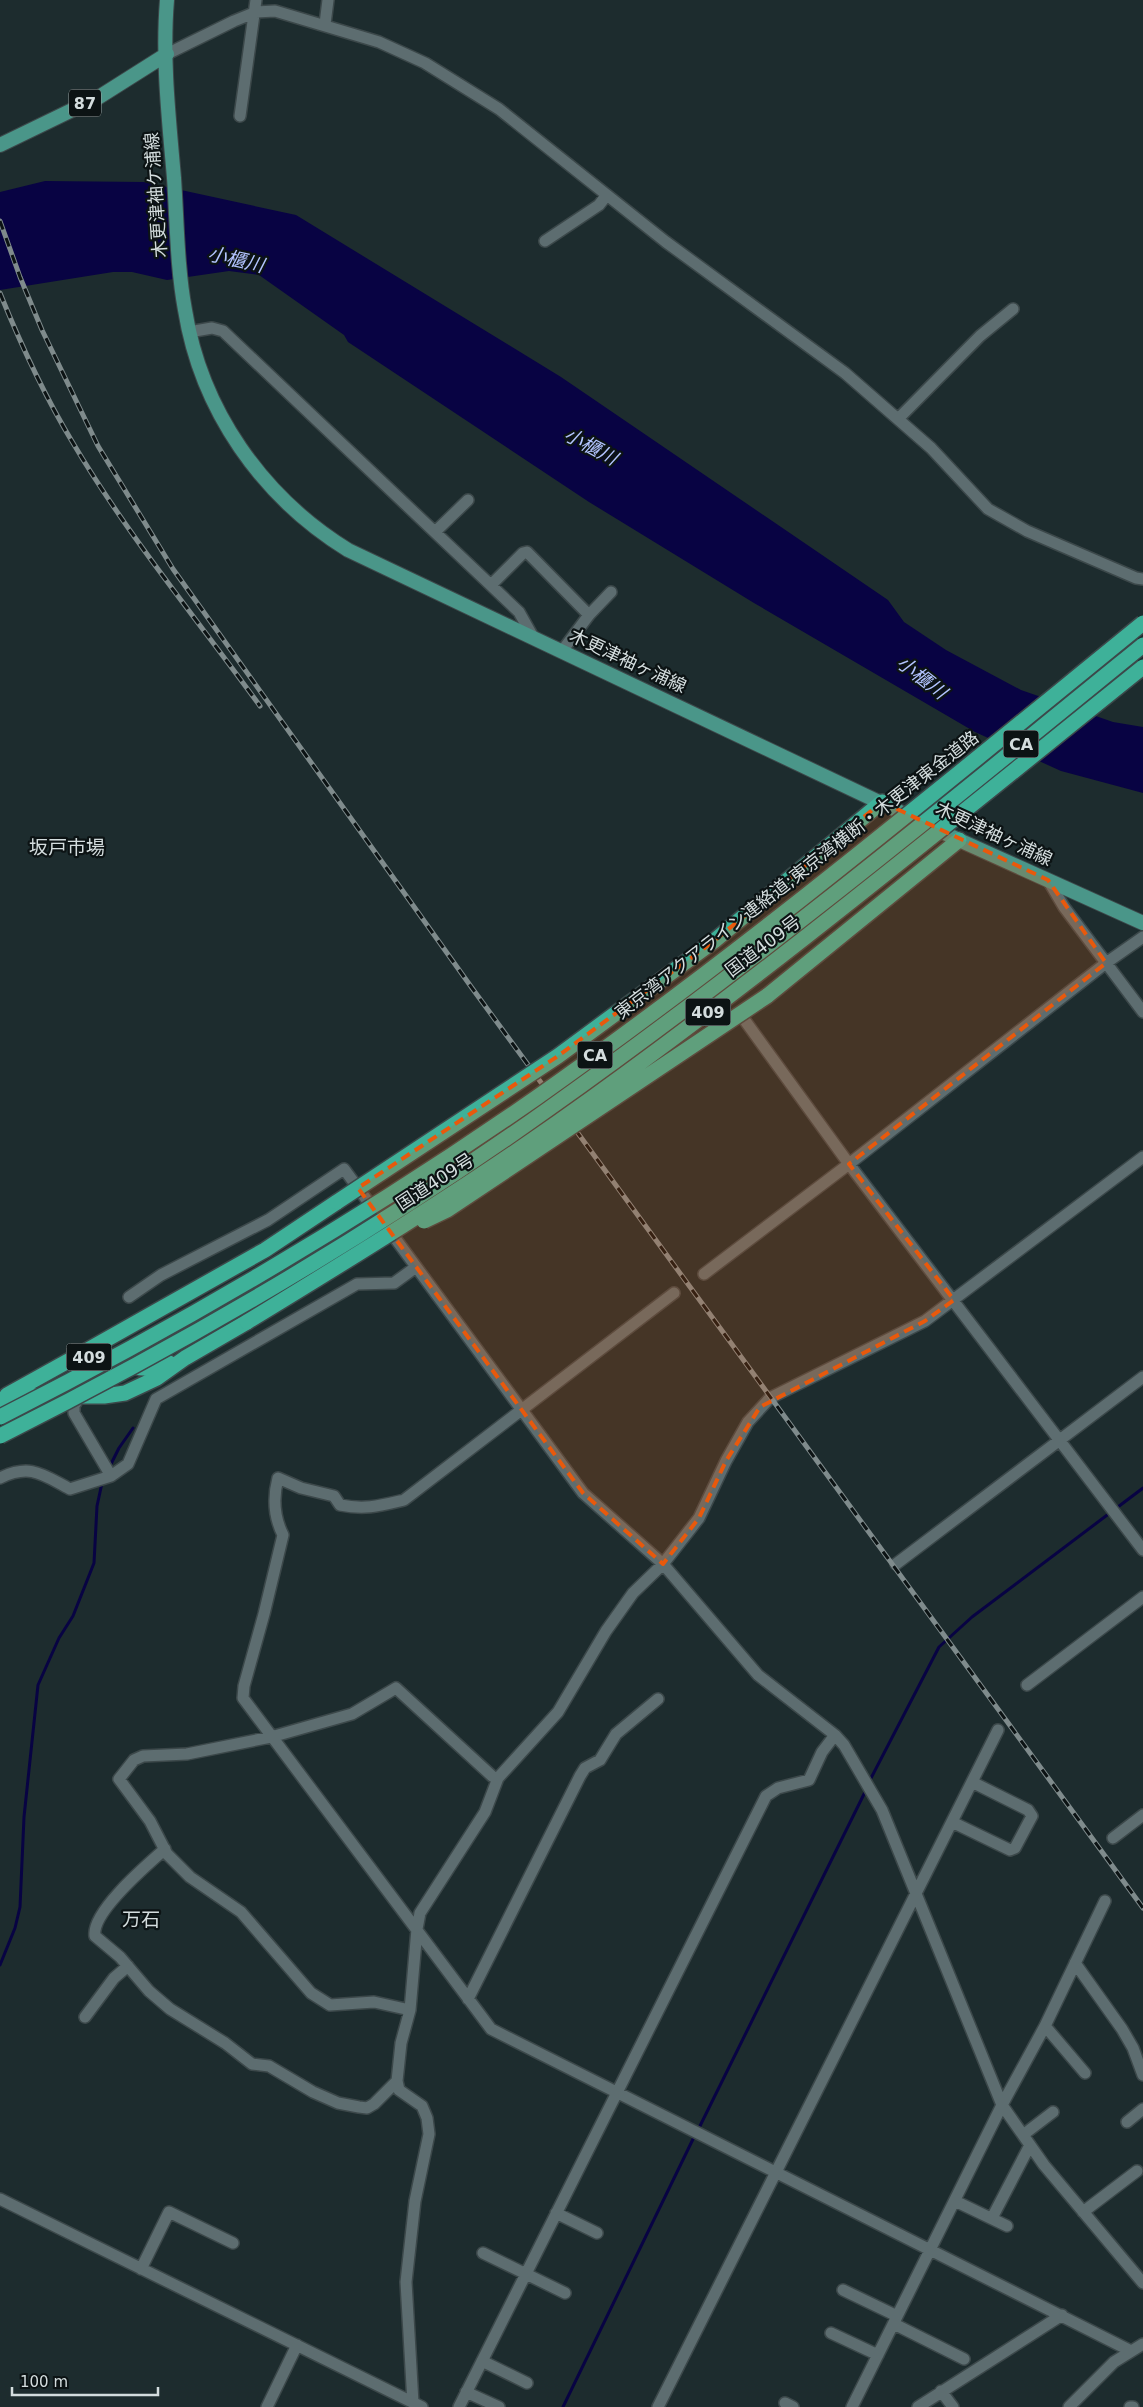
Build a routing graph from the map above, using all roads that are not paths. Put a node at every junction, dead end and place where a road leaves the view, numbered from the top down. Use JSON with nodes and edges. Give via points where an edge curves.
{"nodes":[{"id":1,"x":167,"y":0,"type":"edge"},
{"id":2,"x":256,"y":0,"type":"edge"},
{"id":3,"x":328,"y":0,"type":"edge"},
{"id":4,"x":256,"y":12,"type":"junction"},
{"id":5,"x":324,"y":24,"type":"junction"},
{"id":6,"x":167,"y":54,"type":"junction"},
{"id":7,"x":240,"y":116,"type":"dead end"},
{"id":8,"x":0,"y":145,"type":"edge"},
{"id":9,"x":606,"y":196,"type":"junction"},
{"id":10,"x":545,"y":241,"type":"dead end"},
{"id":11,"x":1013,"y":309,"type":"dead end"},
{"id":12,"x":189,"y":332,"type":"junction"},
{"id":13,"x":898,"y":420,"type":"junction"},
{"id":14,"x":468,"y":500,"type":"dead end"},
{"id":15,"x":435,"y":532,"type":"junction"},
{"id":16,"x":1143,"y":579,"type":"edge"},
{"id":17,"x":491,"y":585,"type":"junction"},
{"id":18,"x":611,"y":592,"type":"dead end"},
{"id":19,"x":589,"y":616,"type":"junction"},
{"id":20,"x":1143,"y":623,"type":"edge"},
{"id":21,"x":533,"y":638,"type":"junction"},
{"id":22,"x":1143,"y":645,"type":"edge"},
{"id":23,"x":562,"y":651,"type":"junction"},
{"id":24,"x":1143,"y":667,"type":"edge"},
{"id":25,"x":882,"y":802,"type":"junction"},
{"id":26,"x":959,"y":840,"type":"junction"},
{"id":27,"x":1048,"y":880,"type":"junction"},
{"id":28,"x":1143,"y":923,"type":"edge"},
{"id":29,"x":1143,"y":937,"type":"edge"},
{"id":30,"x":1106,"y":963,"type":"junction"},
{"id":31,"x":1143,"y":1012,"type":"edge"},
{"id":32,"x":746,"y":1022,"type":"dead end"},
{"id":33,"x":1143,"y":1157,"type":"edge"},
{"id":34,"x":849,"y":1164,"type":"junction"},
{"id":35,"x":365,"y":1250,"type":"junction"},
{"id":36,"x":416,"y":1267,"type":"junction"},
{"id":37,"x":704,"y":1274,"type":"dead end"},
{"id":38,"x":674,"y":1293,"type":"dead end"},
{"id":39,"x":128,"y":1296,"type":"dead end"},
{"id":40,"x":954,"y":1300,"type":"junction"},
{"id":41,"x":185,"y":1358,"type":"junction"},
{"id":42,"x":70,"y":1360,"type":"junction"},
{"id":43,"x":1143,"y":1377,"type":"edge"},
{"id":44,"x":80,"y":1396,"type":"junction"},
{"id":45,"x":0,"y":1400,"type":"edge"},
{"id":46,"x":521,"y":1410,"type":"junction"},
{"id":47,"x":0,"y":1417,"type":"edge"},
{"id":48,"x":0,"y":1436,"type":"edge"},
{"id":49,"x":1060,"y":1440,"type":"junction"},
{"id":50,"x":111,"y":1476,"type":"junction"},
{"id":51,"x":0,"y":1478,"type":"edge"},
{"id":52,"x":1143,"y":1550,"type":"edge"},
{"id":53,"x":663,"y":1564,"type":"junction"},
{"id":54,"x":896,"y":1564,"type":"dead end"},
{"id":55,"x":1143,"y":1597,"type":"edge"},
{"id":56,"x":1028,"y":1685,"type":"dead end"},
{"id":57,"x":658,"y":1699,"type":"dead end"},
{"id":58,"x":998,"y":1730,"type":"dead end"},
{"id":59,"x":835,"y":1735,"type":"junction"},
{"id":60,"x":271,"y":1737,"type":"junction"},
{"id":61,"x":498,"y":1778,"type":"junction"},
{"id":62,"x":972,"y":1782,"type":"junction"},
{"id":63,"x":1143,"y":1815,"type":"edge"},
{"id":64,"x":952,"y":1822,"type":"junction"},
{"id":65,"x":1113,"y":1838,"type":"dead end"},
{"id":66,"x":165,"y":1849,"type":"junction"},
{"id":67,"x":916,"y":1893,"type":"junction"},
{"id":68,"x":1105,"y":1901,"type":"dead end"},
{"id":69,"x":416,"y":1929,"type":"junction"},
{"id":70,"x":1075,"y":1963,"type":"junction"},
{"id":71,"x":128,"y":1966,"type":"junction"},
{"id":72,"x":468,"y":1999,"type":"junction"},
{"id":73,"x":410,"y":2010,"type":"junction"},
{"id":74,"x":85,"y":2017,"type":"dead end"},
{"id":75,"x":1045,"y":2026,"type":"junction"},
{"id":76,"x":1085,"y":2073,"type":"dead end"},
{"id":77,"x":1143,"y":2073,"type":"edge"},
{"id":78,"x":397,"y":2081,"type":"junction"},
{"id":79,"x":615,"y":2094,"type":"junction"},
{"id":80,"x":1002,"y":2105,"type":"junction"},
{"id":81,"x":1143,"y":2109,"type":"edge"},
{"id":82,"x":1053,"y":2112,"type":"dead end"},
{"id":83,"x":1127,"y":2122,"type":"dead end"},
{"id":84,"x":1023,"y":2134,"type":"junction"},
{"id":85,"x":1030,"y":2145,"type":"junction"},
{"id":86,"x":1137,"y":2171,"type":"dead end"},
{"id":87,"x":777,"y":2172,"type":"junction"},
{"id":88,"x":0,"y":2199,"type":"edge"},
{"id":89,"x":955,"y":2201,"type":"junction"},
{"id":90,"x":1083,"y":2212,"type":"junction"},
{"id":91,"x":556,"y":2213,"type":"junction"},
{"id":92,"x":992,"y":2218,"type":"junction"},
{"id":93,"x":1008,"y":2226,"type":"dead end"},
{"id":94,"x":598,"y":2233,"type":"dead end"},
{"id":95,"x":233,"y":2243,"type":"dead end"},
{"id":96,"x":930,"y":2250,"type":"junction"},
{"id":97,"x":483,"y":2253,"type":"dead end"},
{"id":98,"x":141,"y":2269,"type":"junction"},
{"id":99,"x":525,"y":2274,"type":"junction"},
{"id":100,"x":1143,"y":2283,"type":"edge"},
{"id":101,"x":843,"y":2290,"type":"dead end"},
{"id":102,"x":565,"y":2293,"type":"dead end"},
{"id":103,"x":1062,"y":2315,"type":"junction"},
{"id":104,"x":896,"y":2320,"type":"junction"},
{"id":105,"x":831,"y":2333,"type":"dead end"},
{"id":106,"x":1143,"y":2344,"type":"edge"},
{"id":107,"x":297,"y":2346,"type":"junction"},
{"id":108,"x":1131,"y":2351,"type":"junction"},
{"id":109,"x":878,"y":2355,"type":"junction"},
{"id":110,"x":964,"y":2358,"type":"dead end"},
{"id":111,"x":482,"y":2361,"type":"junction"},
{"id":112,"x":527,"y":2383,"type":"dead end"},
{"id":113,"x":941,"y":2391,"type":"junction"},
{"id":114,"x":466,"y":2392,"type":"junction"},
{"id":115,"x":418,"y":2405,"type":"edge"},
{"id":116,"x":267,"y":2407,"type":"edge"},
{"id":117,"x":459,"y":2407,"type":"edge"},
{"id":118,"x":499,"y":2407,"type":"edge"},
{"id":119,"x":658,"y":2407,"type":"edge"},
{"id":120,"x":852,"y":2407,"type":"edge"},
{"id":121,"x":918,"y":2407,"type":"edge"},
{"id":122,"x":952,"y":2407,"type":"edge"},
{"id":123,"x":1068,"y":2407,"type":"edge"}],
"edges":[{"from":1,"to":6,"type":"main road","name":"木更津袖ケ浦線"},
{"from":2,"to":4,"type":"street"},
{"from":3,"to":5,"type":"street"},
{"from":4,"to":5,"type":"street","via":[[275,11]]},
{"from":4,"to":6,"type":"street"},
{"from":4,"to":7,"type":"street"},
{"from":5,"to":9,"type":"street","via":[[379,42],[425,63],[499,109]]},
{"from":6,"to":8,"type":"main road","number":"87","via":[[99,97]]},
{"from":6,"to":12,"type":"main road","name":"木更津袖ケ浦線","via":[[168,112],[182,287]]},
{"from":9,"to":10,"type":"street","via":[[599,205]]},
{"from":9,"to":13,"type":"street","via":[[845,373]]},
{"from":11,"to":13,"type":"street","via":[[980,336]]},
{"from":12,"to":15,"type":"street","via":[[212,328],[223,331]]},
{"from":12,"to":21,"type":"main road","name":"木更津袖ヶ浦線","via":[[220,418],[239,449],[272,488],[325,536]]},
{"from":13,"to":16,"type":"street","via":[[931,448],[999,518]]},
{"from":14,"to":15,"type":"street"},
{"from":15,"to":17,"type":"street"},
{"from":17,"to":19,"type":"street","via":[[527,552]]},
{"from":17,"to":21,"type":"street","via":[[519,612]]},
{"from":18,"to":19,"type":"street"},
{"from":19,"to":23,"type":"street"},
{"from":20,"to":47,"type":"highway","name":"東京湾アクアライン連絡道;東京湾横断・木更津東金道路","number":"CA","bridge":true,"via":[[782,915],[535,1098],[347,1222],[244,1284],[68,1383]]},
{"from":21,"to":23,"type":"main road","name":"木更津袖ヶ浦線"},
{"from":22,"to":48,"type":"highway","name":"東京湾アクアライン連絡道;東京湾横断・木更津東金道路","number":"CA","bridge":true,"via":[[793,928],[545,1112],[249,1301]]},
{"from":23,"to":25,"type":"main road","name":"木更津袖ヶ浦線"},
{"from":24,"to":35,"type":"highway","name":"国道409号","number":"409","bridge":true,"via":[[806,938],[675,1037],[548,1129]]},
{"from":25,"to":26,"type":"main road","name":"木更津袖ヶ浦線"},
{"from":25,"to":42,"type":"highway","bridge":true,"via":[[714,941],[558,1056],[265,1250]]},
{"from":26,"to":27,"type":"main road","name":"木更津袖ヶ浦線"},
{"from":26,"to":35,"type":"highway","bridge":true,"via":[[767,996],[447,1210]]},
{"from":27,"to":28,"type":"main road","name":"木更津袖ヶ浦線"},
{"from":27,"to":30,"type":"street","via":[[1064,908]]},
{"from":29,"to":30,"type":"street"},
{"from":30,"to":31,"type":"street"},
{"from":30,"to":34,"type":"street"},
{"from":32,"to":34,"type":"street"},
{"from":33,"to":40,"type":"street"},
{"from":34,"to":37,"type":"street"},
{"from":34,"to":40,"type":"street"},
{"from":35,"to":41,"type":"highway","name":"国道409号","number":"409","bridge":true},
{"from":36,"to":39,"type":"street","via":[[344,1169],[268,1220]]},
{"from":36,"to":46,"type":"street"},
{"from":36,"to":50,"type":"street","via":[[394,1283],[358,1284],[156,1399],[128,1464]]},
{"from":38,"to":46,"type":"street"},
{"from":40,"to":49,"type":"street"},
{"from":40,"to":53,"type":"street","via":[[925,1321],[770,1398],[760,1407],[726,1461],[699,1518]]},
{"from":41,"to":42,"type":"highway","name":"国道409号","number":"409","via":[[152,1370],[99,1357],[83,1356]]},
{"from":41,"to":44,"type":"highway","name":"国道409号","number":"409","via":[[157,1378],[125,1392]]},
{"from":42,"to":45,"type":"highway","name":"国道409号","number":"409"},
{"from":43,"to":49,"type":"street"},
{"from":44,"to":45,"type":"highway","name":"国道409号","number":"409","via":[[22,1396]]},
{"from":44,"to":50,"type":"street","via":[[74,1413]]},
{"from":46,"to":53,"type":"street","via":[[583,1492]]},
{"from":46,"to":60,"type":"street","via":[[404,1500],[371,1509],[350,1507],[340,1504],[334,1496],[278,1478],[275,1503],[283,1535],[243,1698]]},
{"from":49,"to":52,"type":"street"},
{"from":49,"to":54,"type":"street"},
{"from":50,"to":51,"type":"street","via":[[70,1489],[34,1470],[12,1472]]},
{"from":53,"to":59,"type":"street","via":[[758,1675]]},
{"from":53,"to":61,"type":"street","via":[[633,1592],[558,1712]]},
{"from":55,"to":56,"type":"street"},
{"from":57,"to":72,"type":"street","via":[[616,1734],[600,1760],[585,1768]]},
{"from":58,"to":62,"type":"street"},
{"from":59,"to":67,"type":"street","via":[[882,1810]]},
{"from":59,"to":79,"type":"street","via":[[822,1752],[809,1780],[778,1788],[766,1796]]},
{"from":60,"to":61,"type":"street","via":[[352,1714],[396,1688]]},
{"from":60,"to":66,"type":"street","via":[[188,1754],[143,1756],[127,1767],[119,1779],[150,1821]]},
{"from":60,"to":69,"type":"street"},
{"from":61,"to":69,"type":"street","via":[[486,1812],[424,1906]]},
{"from":62,"to":64,"type":"street"},
{"from":62,"to":64,"type":"street","via":[[1028,1810],[1032,1816],[1016,1848],[1010,1850]]},
{"from":63,"to":65,"type":"street"},
{"from":64,"to":67,"type":"street"},
{"from":66,"to":71,"type":"street","via":[[120,1892],[96,1924],[95,1936]]},
{"from":66,"to":73,"type":"street","via":[[190,1876],[241,1912],[304,1986],[323,2002],[330,2005],[374,2002]]},
{"from":67,"to":80,"type":"street"},
{"from":67,"to":87,"type":"street"},
{"from":68,"to":70,"type":"street"},
{"from":69,"to":72,"type":"street"},
{"from":69,"to":73,"type":"street"},
{"from":70,"to":75,"type":"street"},
{"from":70,"to":77,"type":"street","via":[[1122,2028]]},
{"from":71,"to":74,"type":"street","via":[[114,1978]]},
{"from":71,"to":78,"type":"street","via":[[170,2009],[225,2043],[248,2062],[277,2069],[321,2096],[367,2108]]},
{"from":72,"to":79,"type":"street","via":[[500,2036]]},
{"from":73,"to":78,"type":"street","via":[[401,2043]]},
{"from":75,"to":76,"type":"street"},
{"from":75,"to":80,"type":"street"},
{"from":78,"to":115,"type":"street","via":[[399,2090],[422,2106],[429,2134],[415,2201],[406,2282]]},
{"from":79,"to":87,"type":"street"},
{"from":79,"to":91,"type":"street"},
{"from":80,"to":84,"type":"street"},
{"from":80,"to":89,"type":"street"},
{"from":81,"to":83,"type":"street"},
{"from":82,"to":84,"type":"street"},
{"from":84,"to":85,"type":"street"},
{"from":85,"to":90,"type":"street"},
{"from":85,"to":92,"type":"street"},
{"from":86,"to":90,"type":"street"},
{"from":87,"to":96,"type":"street"},
{"from":87,"to":119,"type":"street"},
{"from":88,"to":98,"type":"street"},
{"from":89,"to":92,"type":"street"},
{"from":89,"to":96,"type":"street"},
{"from":90,"to":100,"type":"street"},
{"from":91,"to":94,"type":"street"},
{"from":91,"to":99,"type":"street"},
{"from":92,"to":93,"type":"street"},
{"from":95,"to":98,"type":"street","via":[[169,2212]]},
{"from":96,"to":103,"type":"street"},
{"from":96,"to":104,"type":"street"},
{"from":97,"to":99,"type":"street"},
{"from":98,"to":107,"type":"street"},
{"from":99,"to":102,"type":"street"},
{"from":99,"to":111,"type":"street"},
{"from":101,"to":104,"type":"street"},
{"from":103,"to":108,"type":"street"},
{"from":103,"to":113,"type":"street"},
{"from":104,"to":109,"type":"street"},
{"from":104,"to":110,"type":"street"},
{"from":105,"to":109,"type":"street"},
{"from":106,"to":108,"type":"street"},
{"from":107,"to":115,"type":"street"},
{"from":107,"to":116,"type":"street"},
{"from":108,"to":123,"type":"street","via":[[1114,2362]]},
{"from":109,"to":120,"type":"street"},
{"from":111,"to":112,"type":"street"},
{"from":111,"to":114,"type":"street"},
{"from":113,"to":121,"type":"street"},
{"from":113,"to":122,"type":"street"},
{"from":114,"to":117,"type":"street"},
{"from":114,"to":118,"type":"street"}]}
